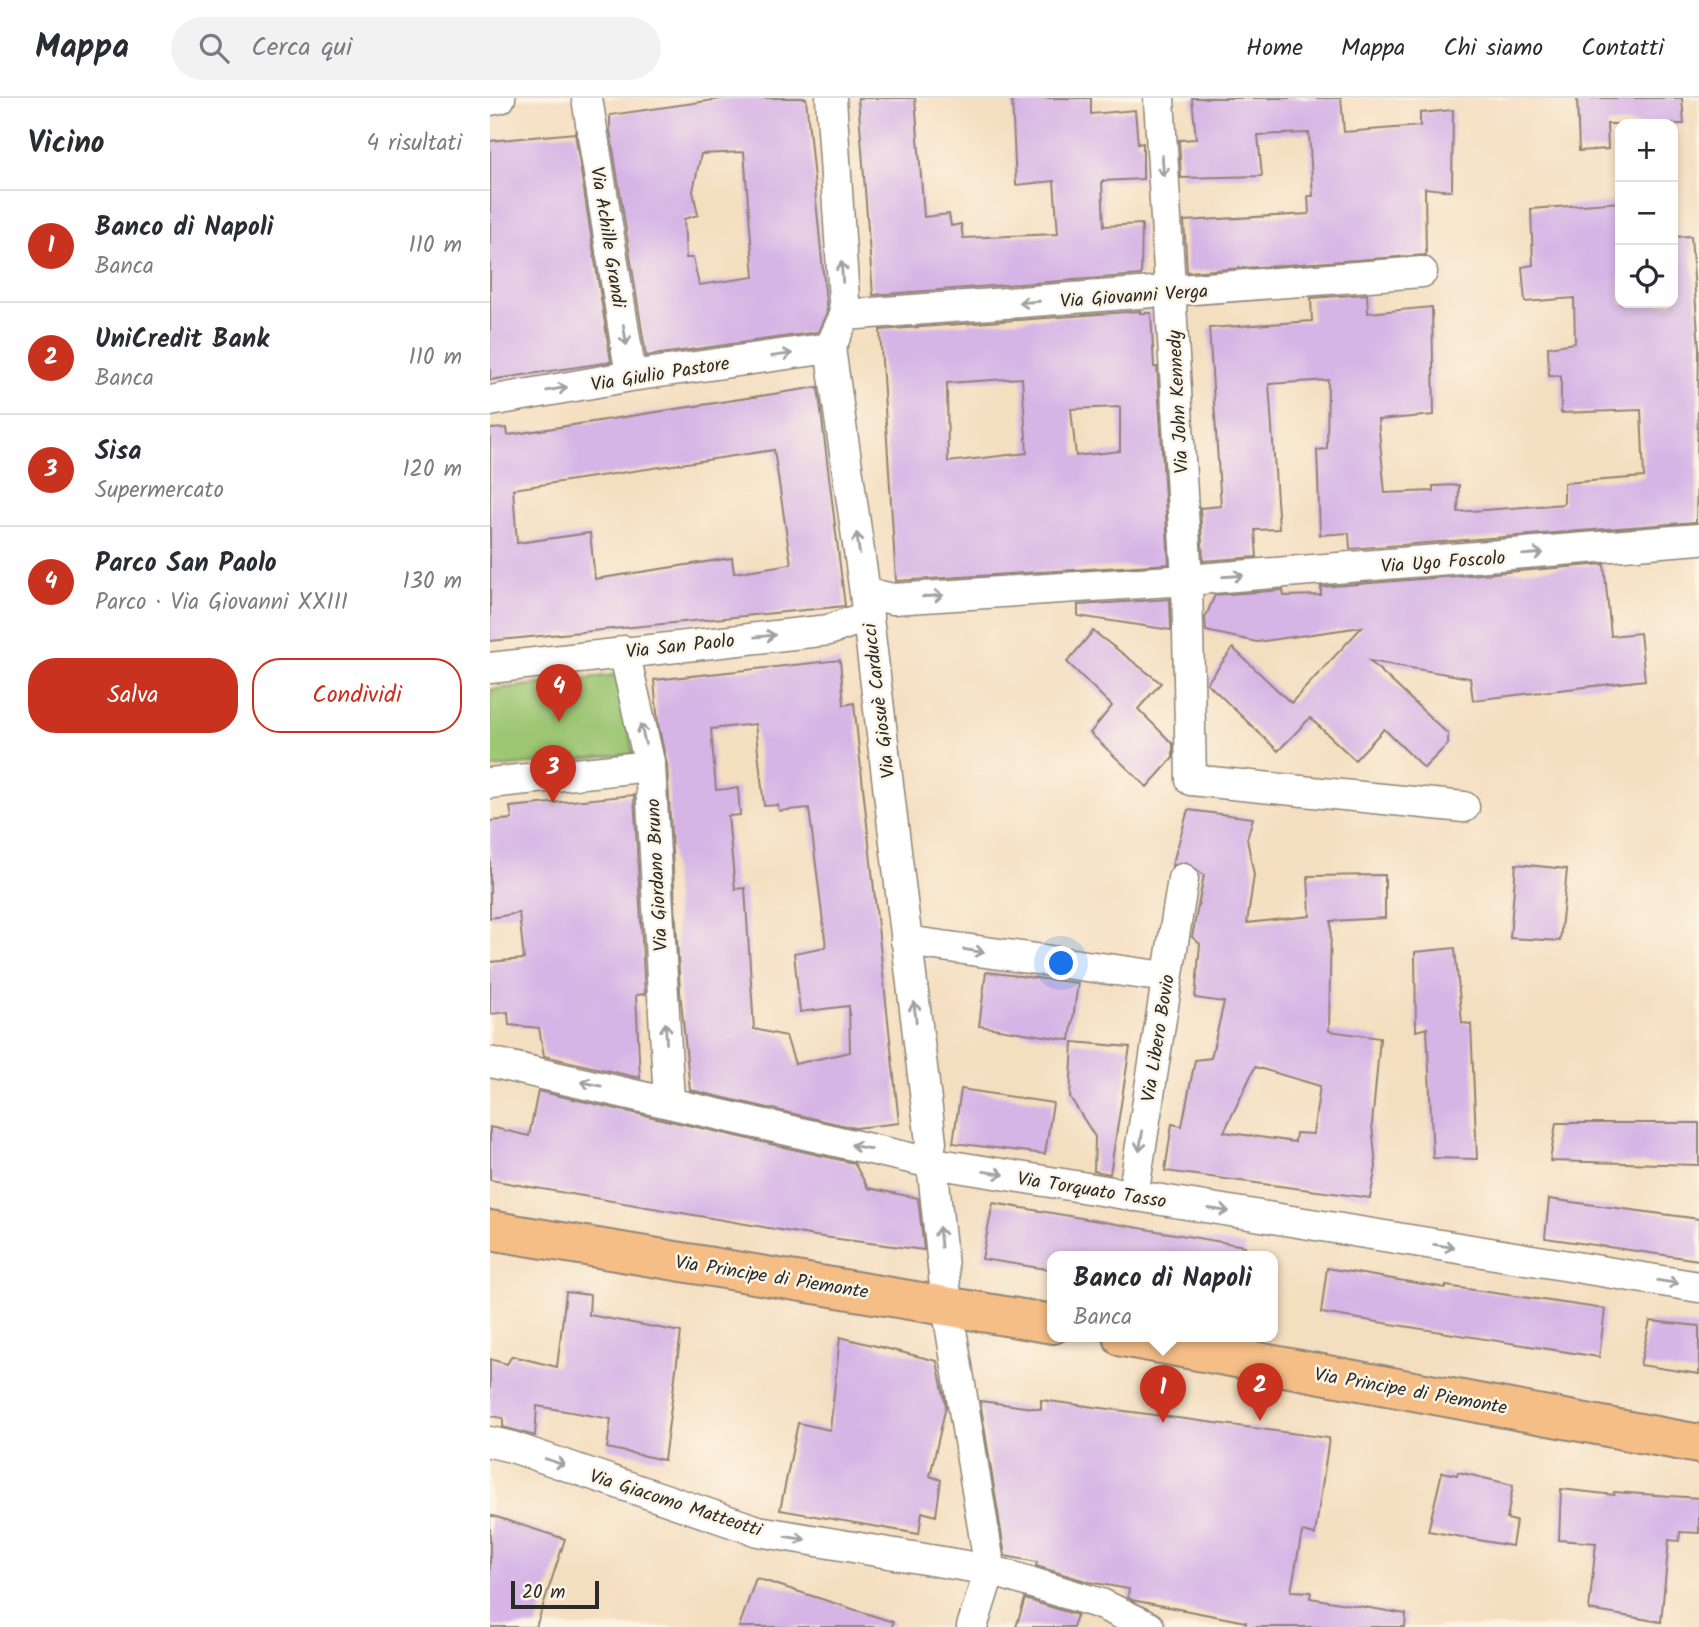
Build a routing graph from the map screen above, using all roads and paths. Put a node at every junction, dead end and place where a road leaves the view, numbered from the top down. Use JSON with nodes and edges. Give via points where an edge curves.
{"nodes":[{"id":1,"x":500,"y":98,"type":"edge"},
{"id":2,"x":587,"y":98,"type":"edge"},
{"id":3,"x":831,"y":98,"type":"edge"},
{"id":4,"x":1158,"y":98,"type":"edge"},
{"id":5,"x":490,"y":100,"type":"edge"},
{"id":6,"x":1422,"y":272,"type":"dead end"},
{"id":7,"x":1171,"y":292,"type":"junction"},
{"id":8,"x":845,"y":315,"type":"junction"},
{"id":9,"x":830,"y":348,"type":"junction"},
{"id":10,"x":632,"y":376,"type":"junction"},
{"id":11,"x":490,"y":401,"type":"edge"},
{"id":12,"x":1699,"y":539,"type":"edge"},
{"id":13,"x":1187,"y":580,"type":"junction"},
{"id":14,"x":867,"y":605,"type":"junction"},
{"id":15,"x":624,"y":651,"type":"junction"},
{"id":16,"x":490,"y":668,"type":"edge"},
{"id":17,"x":650,"y":766,"type":"junction"},
{"id":18,"x":490,"y":783,"type":"edge"},
{"id":19,"x":1464,"y":807,"type":"dead end"},
{"id":20,"x":1183,"y":879,"type":"dead end"},
{"id":21,"x":906,"y":941,"type":"junction"},
{"id":22,"x":1166,"y":977,"type":"junction"},
{"id":23,"x":490,"y":1062,"type":"edge"},
{"id":24,"x":670,"y":1101,"type":"junction"},
{"id":25,"x":927,"y":1162,"type":"junction"},
{"id":26,"x":1133,"y":1196,"type":"junction"},
{"id":27,"x":490,"y":1230,"type":"edge"},
{"id":28,"x":1699,"y":1287,"type":"edge"},
{"id":29,"x":947,"y":1305,"type":"junction"},
{"id":30,"x":1047,"y":1323,"type":"edge"},
{"id":31,"x":1150,"y":1342,"type":"edge"},
{"id":32,"x":490,"y":1442,"type":"edge"},
{"id":33,"x":1699,"y":1444,"type":"edge"},
{"id":34,"x":990,"y":1570,"type":"junction"},
{"id":35,"x":972,"y":1627,"type":"edge"},
{"id":36,"x":1149,"y":1627,"type":"edge"}],
"edges":[{"from":1,"to":5,"type":"street"},
{"from":2,"to":10,"type":"street","name":"Via Achille Grandi","one_way":true},
{"from":8,"to":3,"type":"street","one_way":true},
{"from":4,"to":7,"type":"street","name":"Via John Kennedy","one_way":true},
{"from":6,"to":7,"type":"street","name":"Via Giovanni Verga"},
{"from":7,"to":8,"type":"street","name":"Via Giovanni Verga","one_way":true},
{"from":7,"to":13,"type":"street","name":"Via John Kennedy"},
{"from":8,"to":9,"type":"street"},
{"from":10,"to":9,"type":"street","name":"Via Giulio Pastore","one_way":true},
{"from":14,"to":9,"type":"street","name":"Via Giosuè Carducci","one_way":true},
{"from":11,"to":10,"type":"street","name":"Via Giulio Pastore","one_way":true},
{"from":13,"to":12,"type":"street","name":"Via Ugo Foscolo","one_way":true},
{"from":14,"to":13,"type":"street","name":"Via Ugo Foscolo","one_way":true,"via":[[893,599]]},
{"from":13,"to":19,"type":"street","via":[[1191,780]]},
{"from":15,"to":14,"type":"street","name":"Via San Paolo","one_way":true,"via":[[829,630]]},
{"from":14,"to":21,"type":"street","name":"Via Giosuè Carducci"},
{"from":15,"to":16,"type":"street","name":"Via San Paolo"},
{"from":17,"to":15,"type":"street","name":"Via Giordano Bruno","one_way":true},
{"from":17,"to":18,"type":"street"},
{"from":24,"to":17,"type":"street","name":"Via Giordano Bruno","one_way":true},
{"from":20,"to":22,"type":"street","name":"Via Libero Bovio"},
{"from":21,"to":22,"type":"street","one_way":true},
{"from":25,"to":21,"type":"street","name":"Via Giosuè Carducci","one_way":true,"via":[[930,1142]]},
{"from":22,"to":26,"type":"street","name":"Via Libero Bovio","one_way":true},
{"from":24,"to":23,"type":"street","name":"Via Torquato Tasso","one_way":true},
{"from":25,"to":24,"type":"street","name":"Via Torquato Tasso","one_way":true},
{"from":25,"to":26,"type":"street","name":"Via Torquato Tasso","one_way":true},
{"from":29,"to":25,"type":"street","name":"Via Giosuè Carducci","one_way":true,"via":[[933,1172]]},
{"from":26,"to":28,"type":"street","name":"Via Torquato Tasso","one_way":true},
{"from":27,"to":29,"type":"main road","name":"Via Principe di Piemonte"},
{"from":29,"to":30,"type":"main road","name":"Via Principe di Piemonte"},
{"from":29,"to":34,"type":"street"},
{"from":31,"to":33,"type":"main road","name":"Via Principe di Piemonte"},
{"from":32,"to":34,"type":"street","name":"Via Giacomo Matteotti","one_way":true,"via":[[758,1531]]},
{"from":34,"to":35,"type":"street"},
{"from":34,"to":36,"type":"street","name":"Via Giacomo Matteotti","via":[[1101,1604]]}]}
